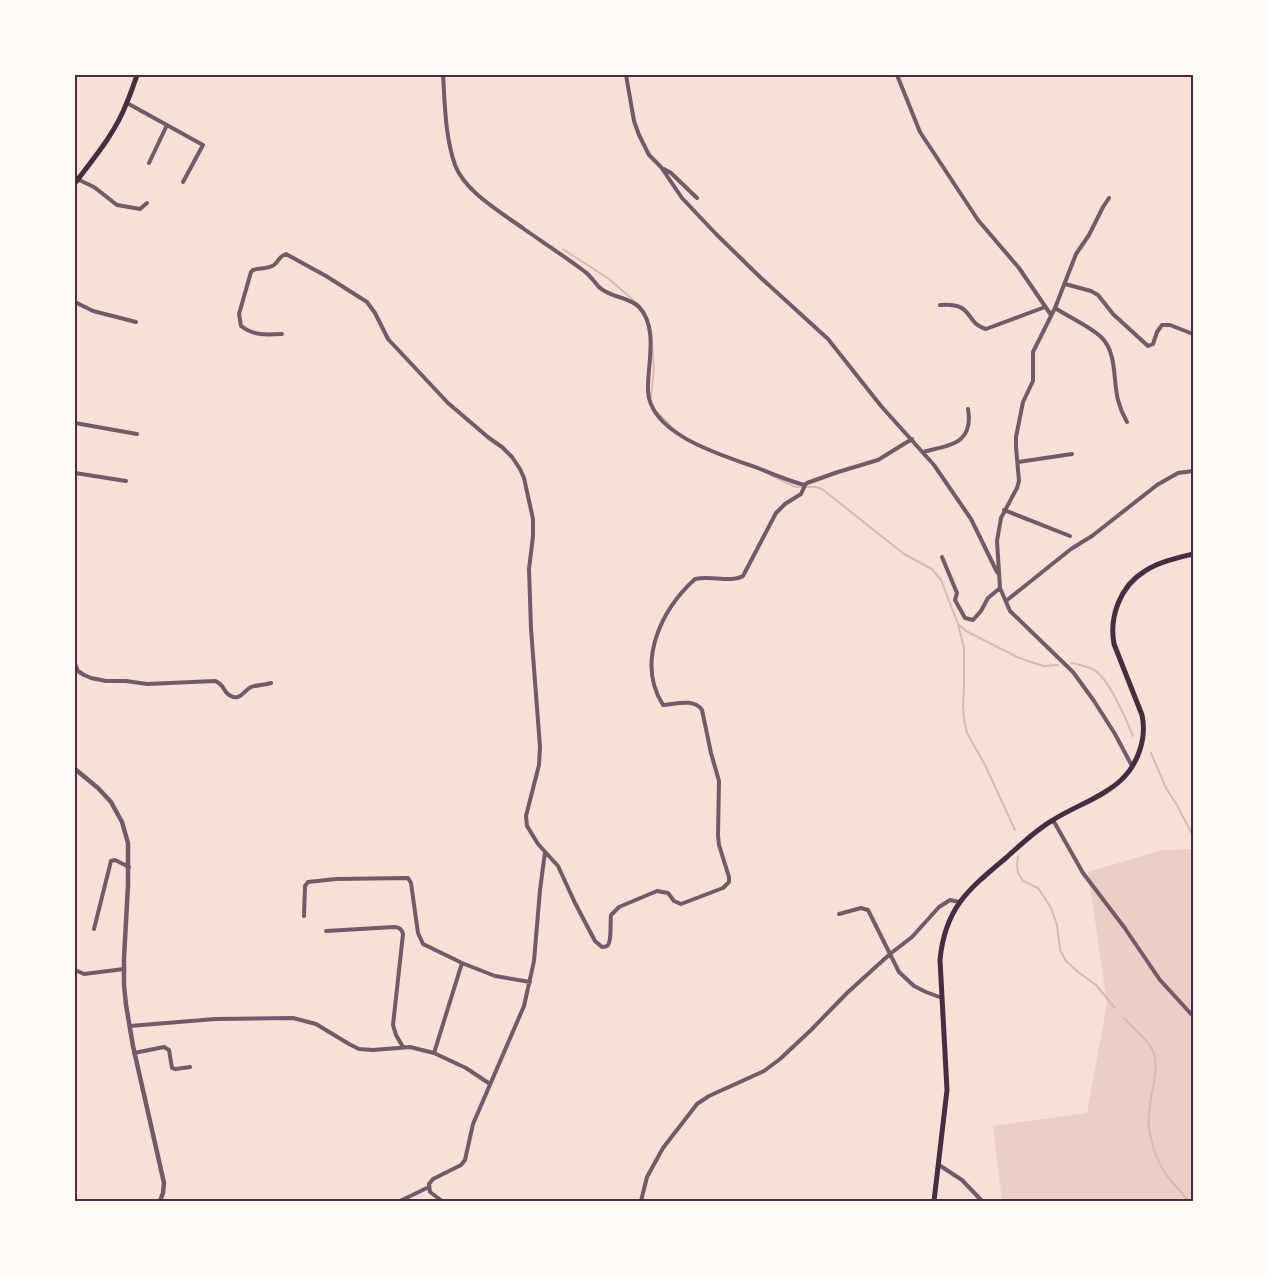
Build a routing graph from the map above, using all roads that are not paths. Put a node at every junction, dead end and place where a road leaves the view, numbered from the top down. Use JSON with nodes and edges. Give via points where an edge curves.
{"nodes":[{"id":1,"x":137,"y":75,"type":"edge"},
{"id":2,"x":443,"y":75,"type":"edge"},
{"id":3,"x":626,"y":75,"type":"edge"},
{"id":4,"x":897,"y":75,"type":"edge"},
{"id":5,"x":127,"y":104,"type":"junction"},
{"id":6,"x":167,"y":125,"type":"junction"},
{"id":7,"x":149,"y":163,"type":"dead end"},
{"id":8,"x":660,"y":167,"type":"junction"},
{"id":9,"x":76,"y":180,"type":"edge"},
{"id":10,"x":183,"y":182,"type":"dead end"},
{"id":11,"x":697,"y":198,"type":"dead end"},
{"id":12,"x":1109,"y":198,"type":"dead end"},
{"id":13,"x":147,"y":203,"type":"dead end"},
{"id":14,"x":1065,"y":284,"type":"junction"},
{"id":15,"x":75,"y":302,"type":"edge"},
{"id":16,"x":940,"y":305,"type":"dead end"},
{"id":17,"x":1045,"y":307,"type":"junction"},
{"id":18,"x":1054,"y":308,"type":"junction"},
{"id":19,"x":1051,"y":315,"type":"junction"},
{"id":20,"x":136,"y":322,"type":"dead end"},
{"id":21,"x":282,"y":334,"type":"dead end"},
{"id":22,"x":1193,"y":334,"type":"edge"},
{"id":23,"x":968,"y":409,"type":"dead end"},
{"id":24,"x":1127,"y":422,"type":"dead end"},
{"id":25,"x":75,"y":423,"type":"edge"},
{"id":26,"x":137,"y":434,"type":"dead end"},
{"id":27,"x":912,"y":439,"type":"junction"},
{"id":28,"x":923,"y":452,"type":"junction"},
{"id":29,"x":1072,"y":454,"type":"dead end"},
{"id":30,"x":1018,"y":462,"type":"junction"},
{"id":31,"x":1193,"y":471,"type":"edge"},
{"id":32,"x":75,"y":473,"type":"edge"},
{"id":33,"x":126,"y":481,"type":"dead end"},
{"id":34,"x":804,"y":486,"type":"junction"},
{"id":35,"x":1004,"y":510,"type":"junction"},
{"id":36,"x":1070,"y":536,"type":"dead end"},
{"id":37,"x":1193,"y":554,"type":"edge"},
{"id":38,"x":942,"y":556,"type":"dead end"},
{"id":39,"x":999,"y":575,"type":"junction"},
{"id":40,"x":1000,"y":588,"type":"junction"},
{"id":41,"x":1005,"y":601,"type":"junction"},
{"id":42,"x":75,"y":622,"type":"edge"},
{"id":43,"x":75,"y":637,"type":"edge"},
{"id":44,"x":75,"y":664,"type":"edge"},
{"id":45,"x":271,"y":683,"type":"dead end"},
{"id":46,"x":1132,"y":766,"type":"junction"},
{"id":47,"x":75,"y":769,"type":"edge"},
{"id":48,"x":1053,"y":820,"type":"junction"},
{"id":49,"x":546,"y":852,"type":"junction"},
{"id":50,"x":129,"y":867,"type":"junction"},
{"id":51,"x":958,"y":902,"type":"junction"},
{"id":52,"x":839,"y":914,"type":"dead end"},
{"id":53,"x":304,"y":916,"type":"dead end"},
{"id":54,"x":94,"y":929,"type":"dead end"},
{"id":55,"x":326,"y":931,"type":"dead end"},
{"id":56,"x":890,"y":954,"type":"junction"},
{"id":57,"x":462,"y":963,"type":"junction"},
{"id":58,"x":124,"y":969,"type":"junction"},
{"id":59,"x":75,"y":970,"type":"edge"},
{"id":60,"x":530,"y":982,"type":"junction"},
{"id":61,"x":942,"y":998,"type":"junction"},
{"id":62,"x":1193,"y":1016,"type":"edge"},
{"id":63,"x":130,"y":1026,"type":"junction"},
{"id":64,"x":403,"y":1047,"type":"junction"},
{"id":65,"x":134,"y":1053,"type":"junction"},
{"id":66,"x":434,"y":1053,"type":"junction"},
{"id":67,"x":190,"y":1067,"type":"dead end"},
{"id":68,"x":490,"y":1084,"type":"junction"},
{"id":69,"x":939,"y":1165,"type":"junction"},
{"id":70,"x":429,"y":1187,"type":"junction"},
{"id":71,"x":160,"y":1201,"type":"edge"},
{"id":72,"x":400,"y":1201,"type":"edge"},
{"id":73,"x":442,"y":1201,"type":"edge"},
{"id":74,"x":641,"y":1201,"type":"edge"},
{"id":75,"x":934,"y":1201,"type":"edge"},
{"id":76,"x":982,"y":1201,"type":"edge"}],
"edges":[{"from":1,"to":5,"type":"main road"},
{"from":2,"to":34,"type":"street","via":[[449,142],[455,166],[465,181],[489,204],[587,273],[600,289],[641,309],[650,338],[650,402],[665,424],[707,450]]},
{"from":3,"to":8,"type":"street","via":[[639,135]]},
{"from":4,"to":17,"type":"street","via":[[920,132],[978,220],[1019,267]]},
{"from":5,"to":6,"type":"street"},
{"from":5,"to":9,"type":"main road"},
{"from":6,"to":7,"type":"street"},
{"from":6,"to":10,"type":"street","via":[[203,145]]},
{"from":8,"to":11,"type":"street"},
{"from":8,"to":27,"type":"street","via":[[682,198],[716,234],[828,339]]},
{"from":9,"to":13,"type":"street","via":[[94,187],[117,205],[140,209]]},
{"from":12,"to":14,"type":"street","via":[[1076,254]]},
{"from":14,"to":18,"type":"street"},
{"from":14,"to":22,"type":"street","via":[[1095,292],[1148,345],[1153,344],[1162,325]]},
{"from":15,"to":20,"type":"street"},
{"from":16,"to":17,"type":"street","via":[[964,309],[986,329]]},
{"from":17,"to":19,"type":"street"},
{"from":18,"to":19,"type":"street"},
{"from":18,"to":24,"type":"street","via":[[1100,335],[1107,344],[1118,399]]},
{"from":19,"to":30,"type":"street","via":[[1032,352],[1033,381],[1023,402],[1016,437]]},
{"from":21,"to":49,"type":"street","via":[[252,333],[241,326],[239,314],[251,272],[270,267],[286,254],[367,302],[388,339],[448,403],[502,447],[520,469],[533,519],[529,568],[540,747],[526,819],[529,831]]},
{"from":23,"to":28,"type":"street","via":[[970,424],[961,440]]},
{"from":25,"to":26,"type":"street"},
{"from":27,"to":28,"type":"street"},
{"from":27,"to":34,"type":"street","via":[[878,460],[829,474]]},
{"from":28,"to":39,"type":"street","via":[[971,519]]},
{"from":29,"to":30,"type":"street"},
{"from":30,"to":35,"type":"street","via":[[1017,488]]},
{"from":31,"to":41,"type":"street","via":[[1178,473],[1157,485]]},
{"from":32,"to":33,"type":"street"},
{"from":34,"to":49,"type":"street","via":[[801,494],[776,513],[743,576],[702,577],[692,581],[668,610],[652,657],[652,679],[663,704],[693,702],[702,710],[719,781],[718,835],[729,882],[681,904],[668,893],[657,891],[619,907],[611,915],[610,941],[602,947],[595,941],[558,866]]},
{"from":35,"to":36,"type":"street"},
{"from":35,"to":39,"type":"street","via":[[997,534]]},
{"from":37,"to":46,"type":"main road","via":[[1145,570],[1128,586],[1116,608],[1114,644],[1144,724],[1143,742]]},
{"from":38,"to":40,"type":"street","via":[[957,593],[955,600],[965,618],[973,620]]},
{"from":39,"to":40,"type":"street"},
{"from":40,"to":41,"type":"street"},
{"from":41,"to":46,"type":"street","via":[[1019,621],[1073,672]]},
{"from":42,"to":43,"type":"street"},
{"from":44,"to":45,"type":"street","via":[[84,675],[106,681],[216,681],[227,693],[239,697],[250,687]]},
{"from":46,"to":48,"type":"main road","via":[[1115,785]]},
{"from":47,"to":50,"type":"street","via":[[114,807],[127,835]]},
{"from":48,"to":51,"type":"main road","via":[[984,875]]},
{"from":48,"to":62,"type":"street","via":[[1083,873],[1160,980]]},
{"from":49,"to":60,"type":"street"},
{"from":50,"to":54,"type":"street","via":[[111,861]]},
{"from":50,"to":58,"type":"street"},
{"from":51,"to":56,"type":"street","via":[[950,900],[939,907]]},
{"from":51,"to":61,"type":"main road","via":[[942,942]]},
{"from":52,"to":56,"type":"street","via":[[868,910]]},
{"from":53,"to":57,"type":"street","via":[[308,882],[408,878],[420,941]]},
{"from":55,"to":64,"type":"street","via":[[394,927],[402,930],[393,1025]]},
{"from":56,"to":61,"type":"street","via":[[899,972],[914,986]]},
{"from":56,"to":74,"type":"street","via":[[780,1059],[698,1104],[663,1148],[647,1177]]},
{"from":57,"to":60,"type":"street","via":[[500,977]]},
{"from":57,"to":66,"type":"street"},
{"from":58,"to":59,"type":"street","via":[[84,974]]},
{"from":58,"to":63,"type":"street"},
{"from":60,"to":68,"type":"street","via":[[524,1006]]},
{"from":61,"to":69,"type":"main road","via":[[947,1090]]},
{"from":63,"to":64,"type":"street","via":[[293,1018],[316,1024],[359,1049]]},
{"from":63,"to":65,"type":"street"},
{"from":64,"to":66,"type":"street"},
{"from":65,"to":67,"type":"street","via":[[164,1047],[169,1050],[172,1068]]},
{"from":65,"to":71,"type":"street","via":[[164,1183]]},
{"from":66,"to":68,"type":"street"},
{"from":68,"to":70,"type":"street","via":[[473,1124],[465,1160],[433,1179]]},
{"from":69,"to":75,"type":"main road"},
{"from":69,"to":76,"type":"street","via":[[962,1179]]},
{"from":70,"to":72,"type":"street"},
{"from":70,"to":73,"type":"street"}]}
